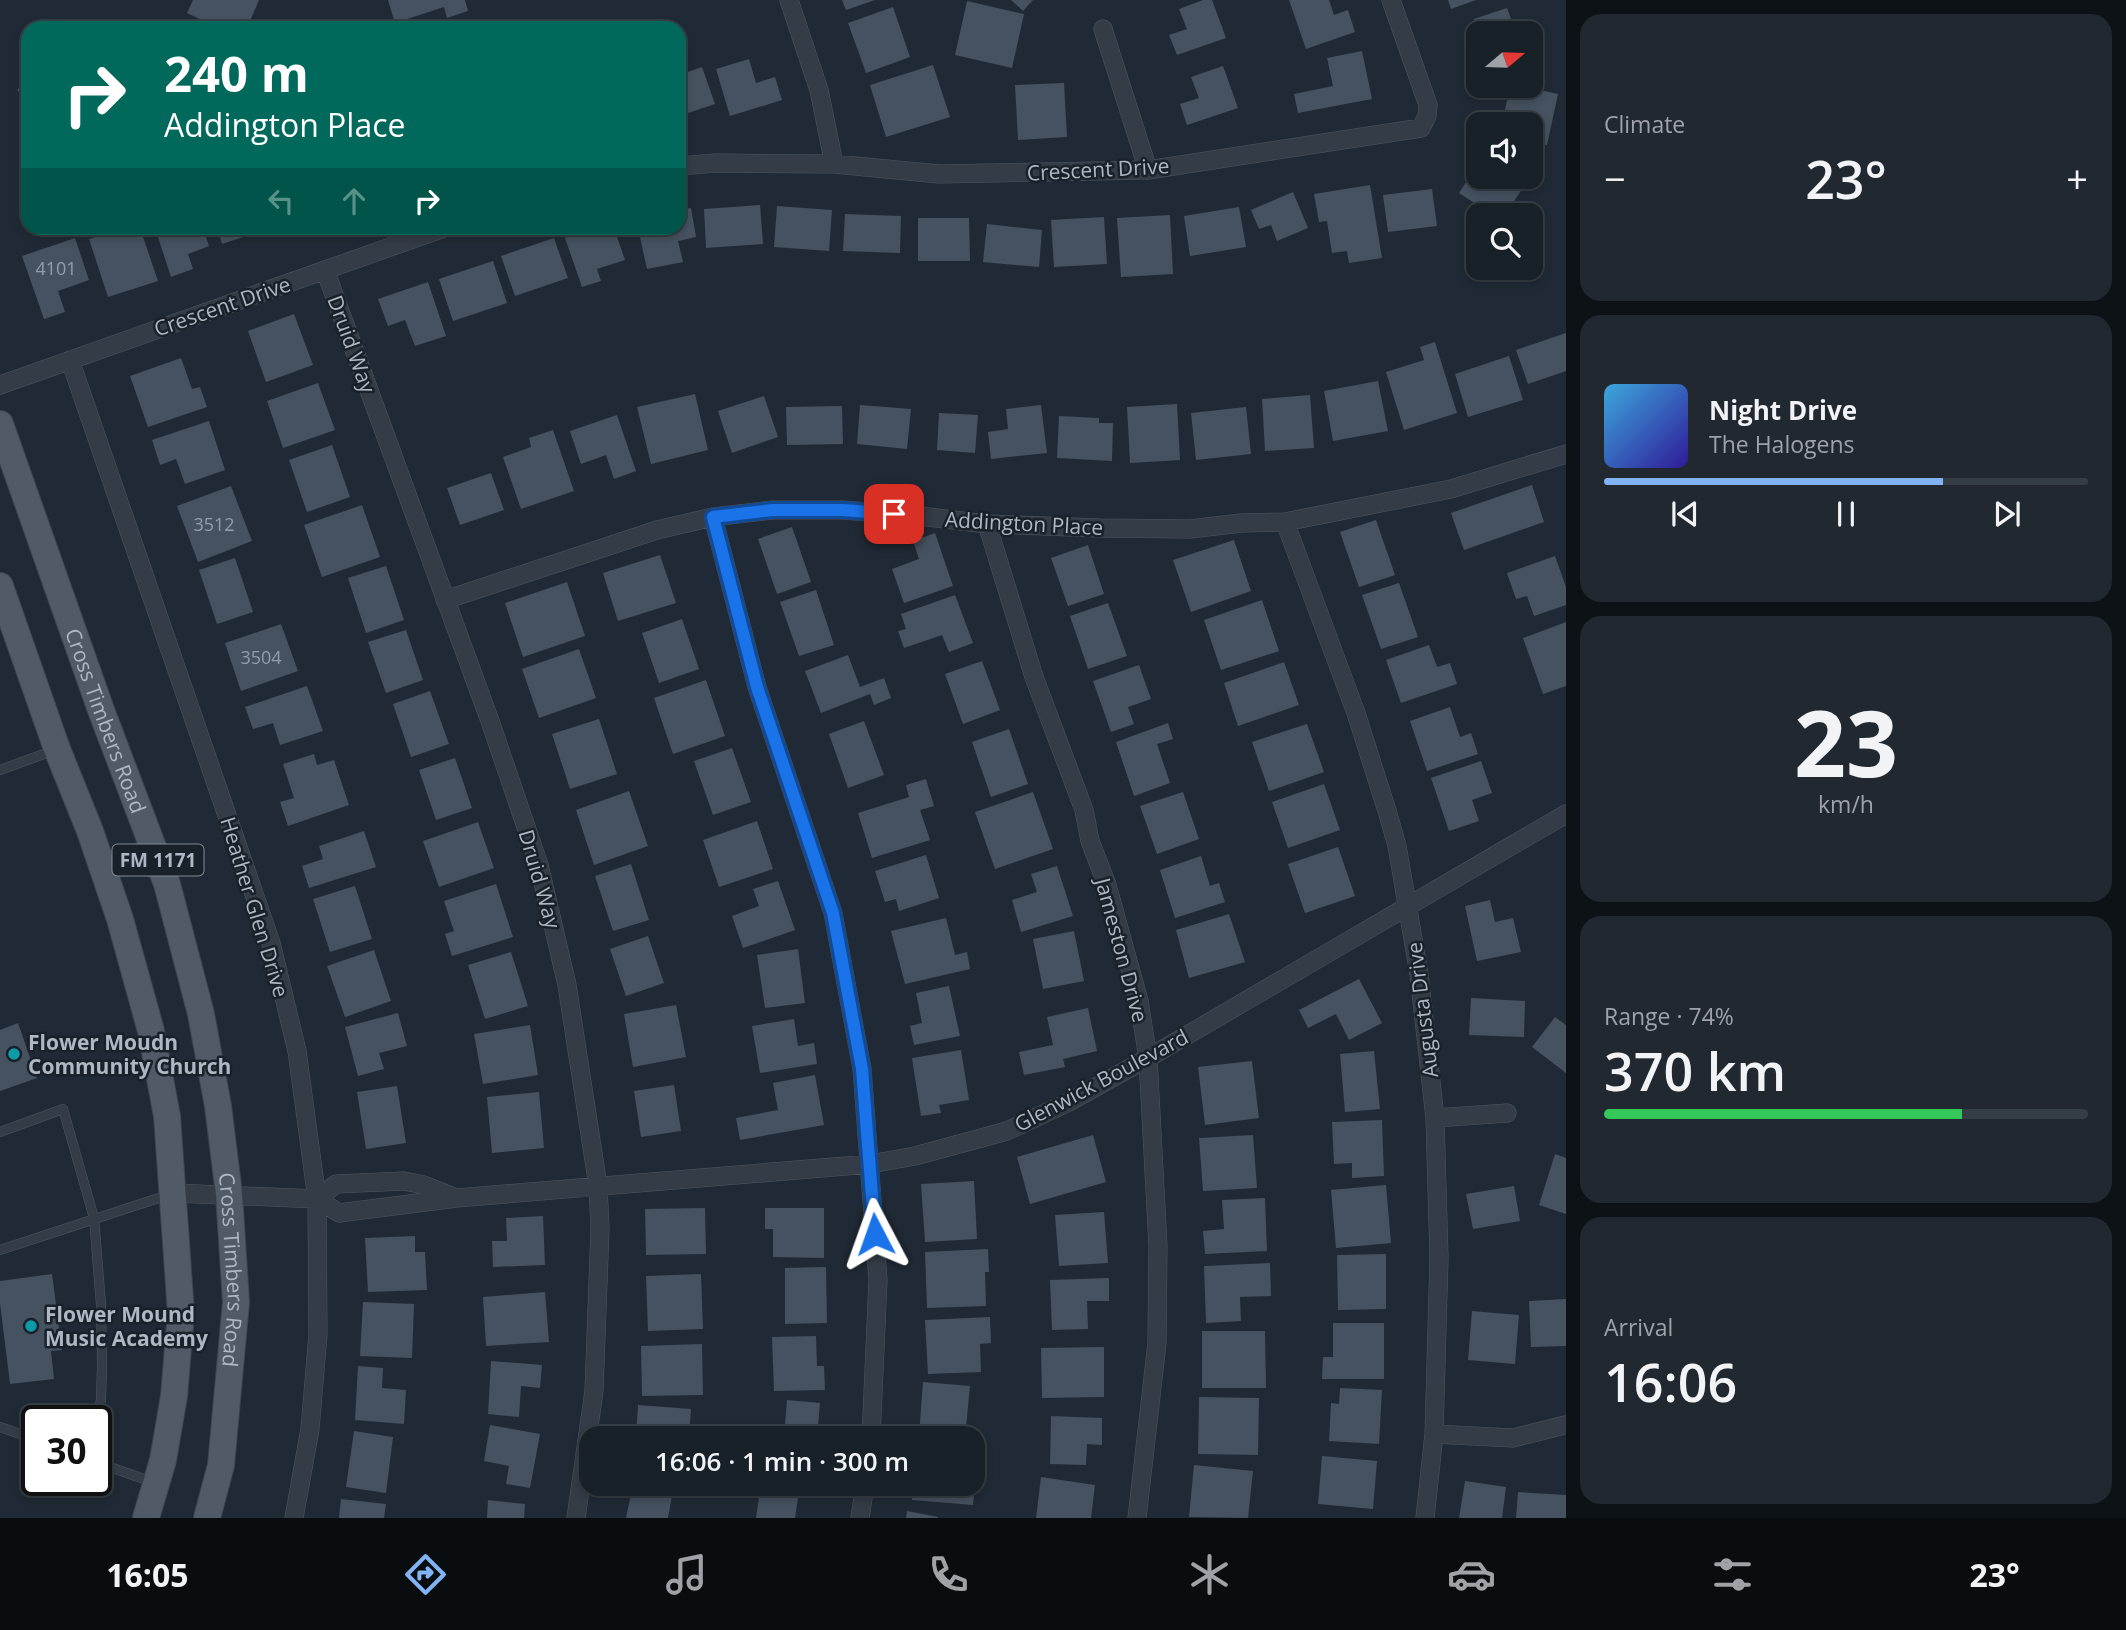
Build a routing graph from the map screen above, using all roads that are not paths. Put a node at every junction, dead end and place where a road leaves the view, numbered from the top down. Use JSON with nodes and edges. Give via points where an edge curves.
{"nodes":[{"id":1,"x":789,"y":0,"type":"edge"},
{"id":2,"x":1391,"y":0,"type":"edge"},
{"id":3,"x":1102,"y":29,"type":"dead end"},
{"id":4,"x":834,"y":164,"type":"junction"},
{"id":5,"x":686,"y":165,"type":"edge"},
{"id":6,"x":1148,"y":170,"type":"junction"},
{"id":7,"x":424,"y":235,"type":"edge"},
{"id":8,"x":324,"y":270,"type":"junction"},
{"id":9,"x":70,"y":360,"type":"junction"},
{"id":10,"x":0,"y":385,"type":"edge"},
{"id":11,"x":0,"y":424,"type":"edge"},
{"id":12,"x":1566,"y":454,"type":"edge"},
{"id":13,"x":713,"y":517,"type":"junction"},
{"id":14,"x":1285,"y":522,"type":"junction"},
{"id":15,"x":986,"y":524,"type":"junction"},
{"id":16,"x":0,"y":586,"type":"edge"},
{"id":17,"x":445,"y":600,"type":"junction"},
{"id":18,"x":57,"y":749,"type":"junction"},
{"id":19,"x":0,"y":770,"type":"edge"},
{"id":20,"x":1566,"y":814,"type":"edge"},
{"id":21,"x":1408,"y":904,"type":"junction"},
{"id":22,"x":1148,"y":1058,"type":"junction"},
{"id":23,"x":1507,"y":1113,"type":"dead end"},
{"id":24,"x":1435,"y":1118,"type":"junction"},
{"id":25,"x":0,"y":1132,"type":"edge"},
{"id":26,"x":870,"y":1164,"type":"junction"},
{"id":27,"x":598,"y":1186,"type":"junction"},
{"id":28,"x":174,"y":1193,"type":"junction"},
{"id":29,"x":229,"y":1195,"type":"junction"},
{"id":30,"x":457,"y":1198,"type":"junction"},
{"id":31,"x":317,"y":1199,"type":"junction"},
{"id":32,"x":94,"y":1218,"type":"junction"},
{"id":33,"x":0,"y":1250,"type":"edge"},
{"id":34,"x":101,"y":1405,"type":"edge"},
{"id":35,"x":1565,"y":1425,"type":"edge"},
{"id":36,"x":872,"y":1426,"type":"edge"},
{"id":37,"x":0,"y":1427,"type":"edge"},
{"id":38,"x":21,"y":1434,"type":"edge"},
{"id":39,"x":1434,"y":1434,"type":"junction"},
{"id":40,"x":112,"y":1468,"type":"edge"},
{"id":41,"x":156,"y":1484,"type":"junction"},
{"id":42,"x":863,"y":1496,"type":"edge"},
{"id":43,"x":146,"y":1518,"type":"edge"},
{"id":44,"x":206,"y":1518,"type":"edge"},
{"id":45,"x":294,"y":1518,"type":"edge"},
{"id":46,"x":576,"y":1518,"type":"edge"},
{"id":47,"x":860,"y":1518,"type":"edge"},
{"id":48,"x":1138,"y":1518,"type":"edge"},
{"id":49,"x":1425,"y":1518,"type":"edge"}],
"edges":[{"from":1,"to":4,"type":"street","via":[[819,90]]},
{"from":2,"to":6,"type":"street","name":"Crescent Drive","via":[[1428,105],[1421,128]]},
{"from":3,"to":6,"type":"street"},
{"from":4,"to":5,"type":"street","name":"Crescent Drive"},
{"from":4,"to":6,"type":"street","name":"Crescent Drive","via":[[939,174]]},
{"from":7,"to":8,"type":"street","name":"Crescent Drive"},
{"from":8,"to":9,"type":"street","name":"Crescent Drive"},
{"from":8,"to":17,"type":"street","name":"Druid Way"},
{"from":9,"to":10,"type":"street","name":"Crescent Drive"},
{"from":9,"to":31,"type":"street","name":"Heather Glen Drive","via":[[271,943],[297,1051]]},
{"from":11,"to":29,"type":"main road","name":"Cross Timbers Road","number":"FM 1171","via":[[167,884],[201,1014]]},
{"from":12,"to":14,"type":"street","name":"Addington Place","via":[[1451,489]]},
{"from":13,"to":15,"type":"street","name":"Addington Place","via":[[772,510],[843,510]]},
{"from":13,"to":17,"type":"street","name":"Addington Place","via":[[657,530]]},
{"from":13,"to":26,"type":"street","via":[[757,687],[833,913],[862,1069]]},
{"from":14,"to":15,"type":"street","name":"Addington Place","via":[[1190,529]]},
{"from":14,"to":21,"type":"street","name":"Augusta Drive","via":[[1356,713],[1397,846]]},
{"from":15,"to":22,"type":"street","name":"Jameston Drive","via":[[1034,677],[1084,810],[1139,1001]]},
{"from":16,"to":18,"type":"main road","number":"FM 1171"},
{"from":17,"to":27,"type":"street","name":"Druid Way","via":[[546,889],[567,985]]},
{"from":18,"to":19,"type":"lane"},
{"from":18,"to":28,"type":"main road","number":"FM 1171","via":[[120,919],[151,1031],[167,1116]]},
{"from":20,"to":21,"type":"street","name":"Glenwick Boulevard"},
{"from":21,"to":22,"type":"street","name":"Glenwick Boulevard"},
{"from":21,"to":24,"type":"street","name":"Augusta Drive"},
{"from":22,"to":26,"type":"street","name":"Glenwick Boulevard","via":[[1007,1131]]},
{"from":22,"to":48,"type":"street","name":"Jameston Drive","via":[[1158,1246],[1157,1343]]},
{"from":23,"to":24,"type":"street"},
{"from":24,"to":39,"type":"street","name":"Augusta Drive","via":[[1439,1258]]},
{"from":25,"to":32,"type":"lane","via":[[63,1109]]},
{"from":26,"to":27,"type":"street","name":"Glenwick Boulevard"},
{"from":26,"to":36,"type":"street","via":[[878,1280]]},
{"from":27,"to":30,"type":"street","name":"Glenwick Boulevard"},
{"from":27,"to":46,"type":"street","name":"Druid Way","via":[[594,1391]]},
{"from":28,"to":29,"type":"street","name":"Glenwick Boulevard"},
{"from":28,"to":32,"type":"lane","name":"Glenwick Boulevard"},
{"from":28,"to":41,"type":"main road","number":"FM 1171","via":[[181,1313],[174,1396]]},
{"from":29,"to":31,"type":"street","name":"Glenwick Boulevard"},
{"from":29,"to":44,"type":"main road","name":"Cross Timbers Road","number":"FM 1171","via":[[236,1302],[221,1465]]},
{"from":30,"to":31,"type":"street","name":"Glenwick Boulevard","via":[[339,1213]]},
{"from":30,"to":31,"type":"street","name":"Glenwick Boulevard","via":[[404,1181],[336,1184]]},
{"from":31,"to":45,"type":"street","name":"Heather Glen Drive","via":[[318,1334],[310,1429]]},
{"from":32,"to":33,"type":"lane","name":"Glenwick Boulevard"},
{"from":32,"to":34,"type":"lane"},
{"from":35,"to":39,"type":"street","via":[[1513,1438]]},
{"from":37,"to":38,"type":"lane"},
{"from":39,"to":49,"type":"street","name":"Augusta Drive"},
{"from":40,"to":41,"type":"lane"},
{"from":41,"to":43,"type":"main road","number":"FM 1171"},
{"from":42,"to":47,"type":"street"}]}
